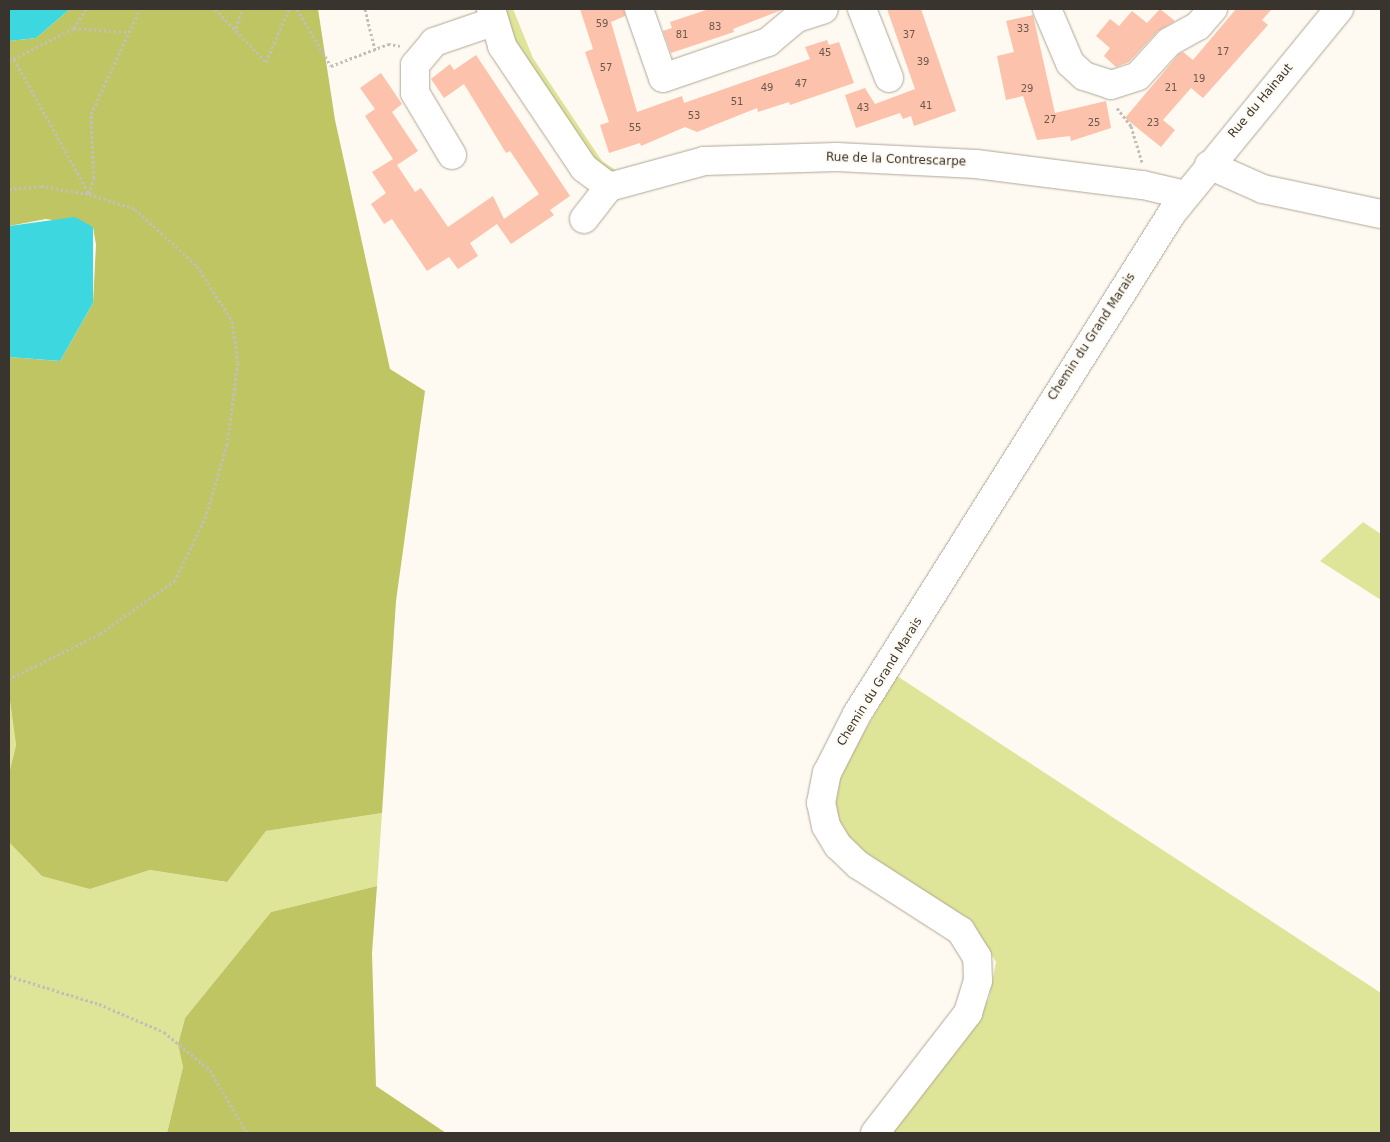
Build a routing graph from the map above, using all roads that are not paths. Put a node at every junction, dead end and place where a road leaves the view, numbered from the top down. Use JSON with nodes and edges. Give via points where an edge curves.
{"nodes":[{"id":1,"x":639,"y":9,"type":"edge"},
{"id":2,"x":824,"y":9,"type":"edge"},
{"id":3,"x":862,"y":9,"type":"edge"},
{"id":4,"x":1047,"y":9,"type":"edge"},
{"id":5,"x":1213,"y":9,"type":"edge"},
{"id":6,"x":1339,"y":9,"type":"edge"},
{"id":7,"x":491,"y":15,"type":"edge"},
{"id":8,"x":889,"y":78,"type":"dead end"},
{"id":9,"x":452,"y":155,"type":"dead end"},
{"id":10,"x":1209,"y":165,"type":"junction"},
{"id":11,"x":609,"y":187,"type":"junction"},
{"id":12,"x":1185,"y":195,"type":"junction"},
{"id":13,"x":1381,"y":214,"type":"edge"},
{"id":14,"x":584,"y":219,"type":"dead end"},
{"id":15,"x":875,"y":1133,"type":"edge"}],
"edges":[{"from":1,"to":2,"type":"street","via":[[663,78],[768,42],[797,18]]},
{"from":3,"to":8,"type":"street"},
{"from":4,"to":5,"type":"street","via":[[1070,63],[1084,76],[1112,85],[1138,76],[1169,42],[1198,26]]},
{"from":6,"to":10,"type":"street","name":"Rue du Hainaut"},
{"from":7,"to":9,"type":"street","via":[[441,38],[421,53],[413,71],[414,88]]},
{"from":7,"to":11,"type":"street","via":[[502,46],[584,168]]},
{"from":10,"to":12,"type":"street","name":"Rue du Hainaut"},
{"from":10,"to":13,"type":"street","via":[[1263,189]]},
{"from":11,"to":12,"type":"street","name":"Rue de la Contrescarpe","via":[[704,161],[837,157],[976,164],[1143,184]]},
{"from":11,"to":14,"type":"street"},
{"from":12,"to":15,"type":"street","name":"Chemin du Grand Marais","via":[[857,714],[823,783],[824,816],[838,846],[858,865],[961,931],[977,957],[978,981],[968,1013]]}]}
